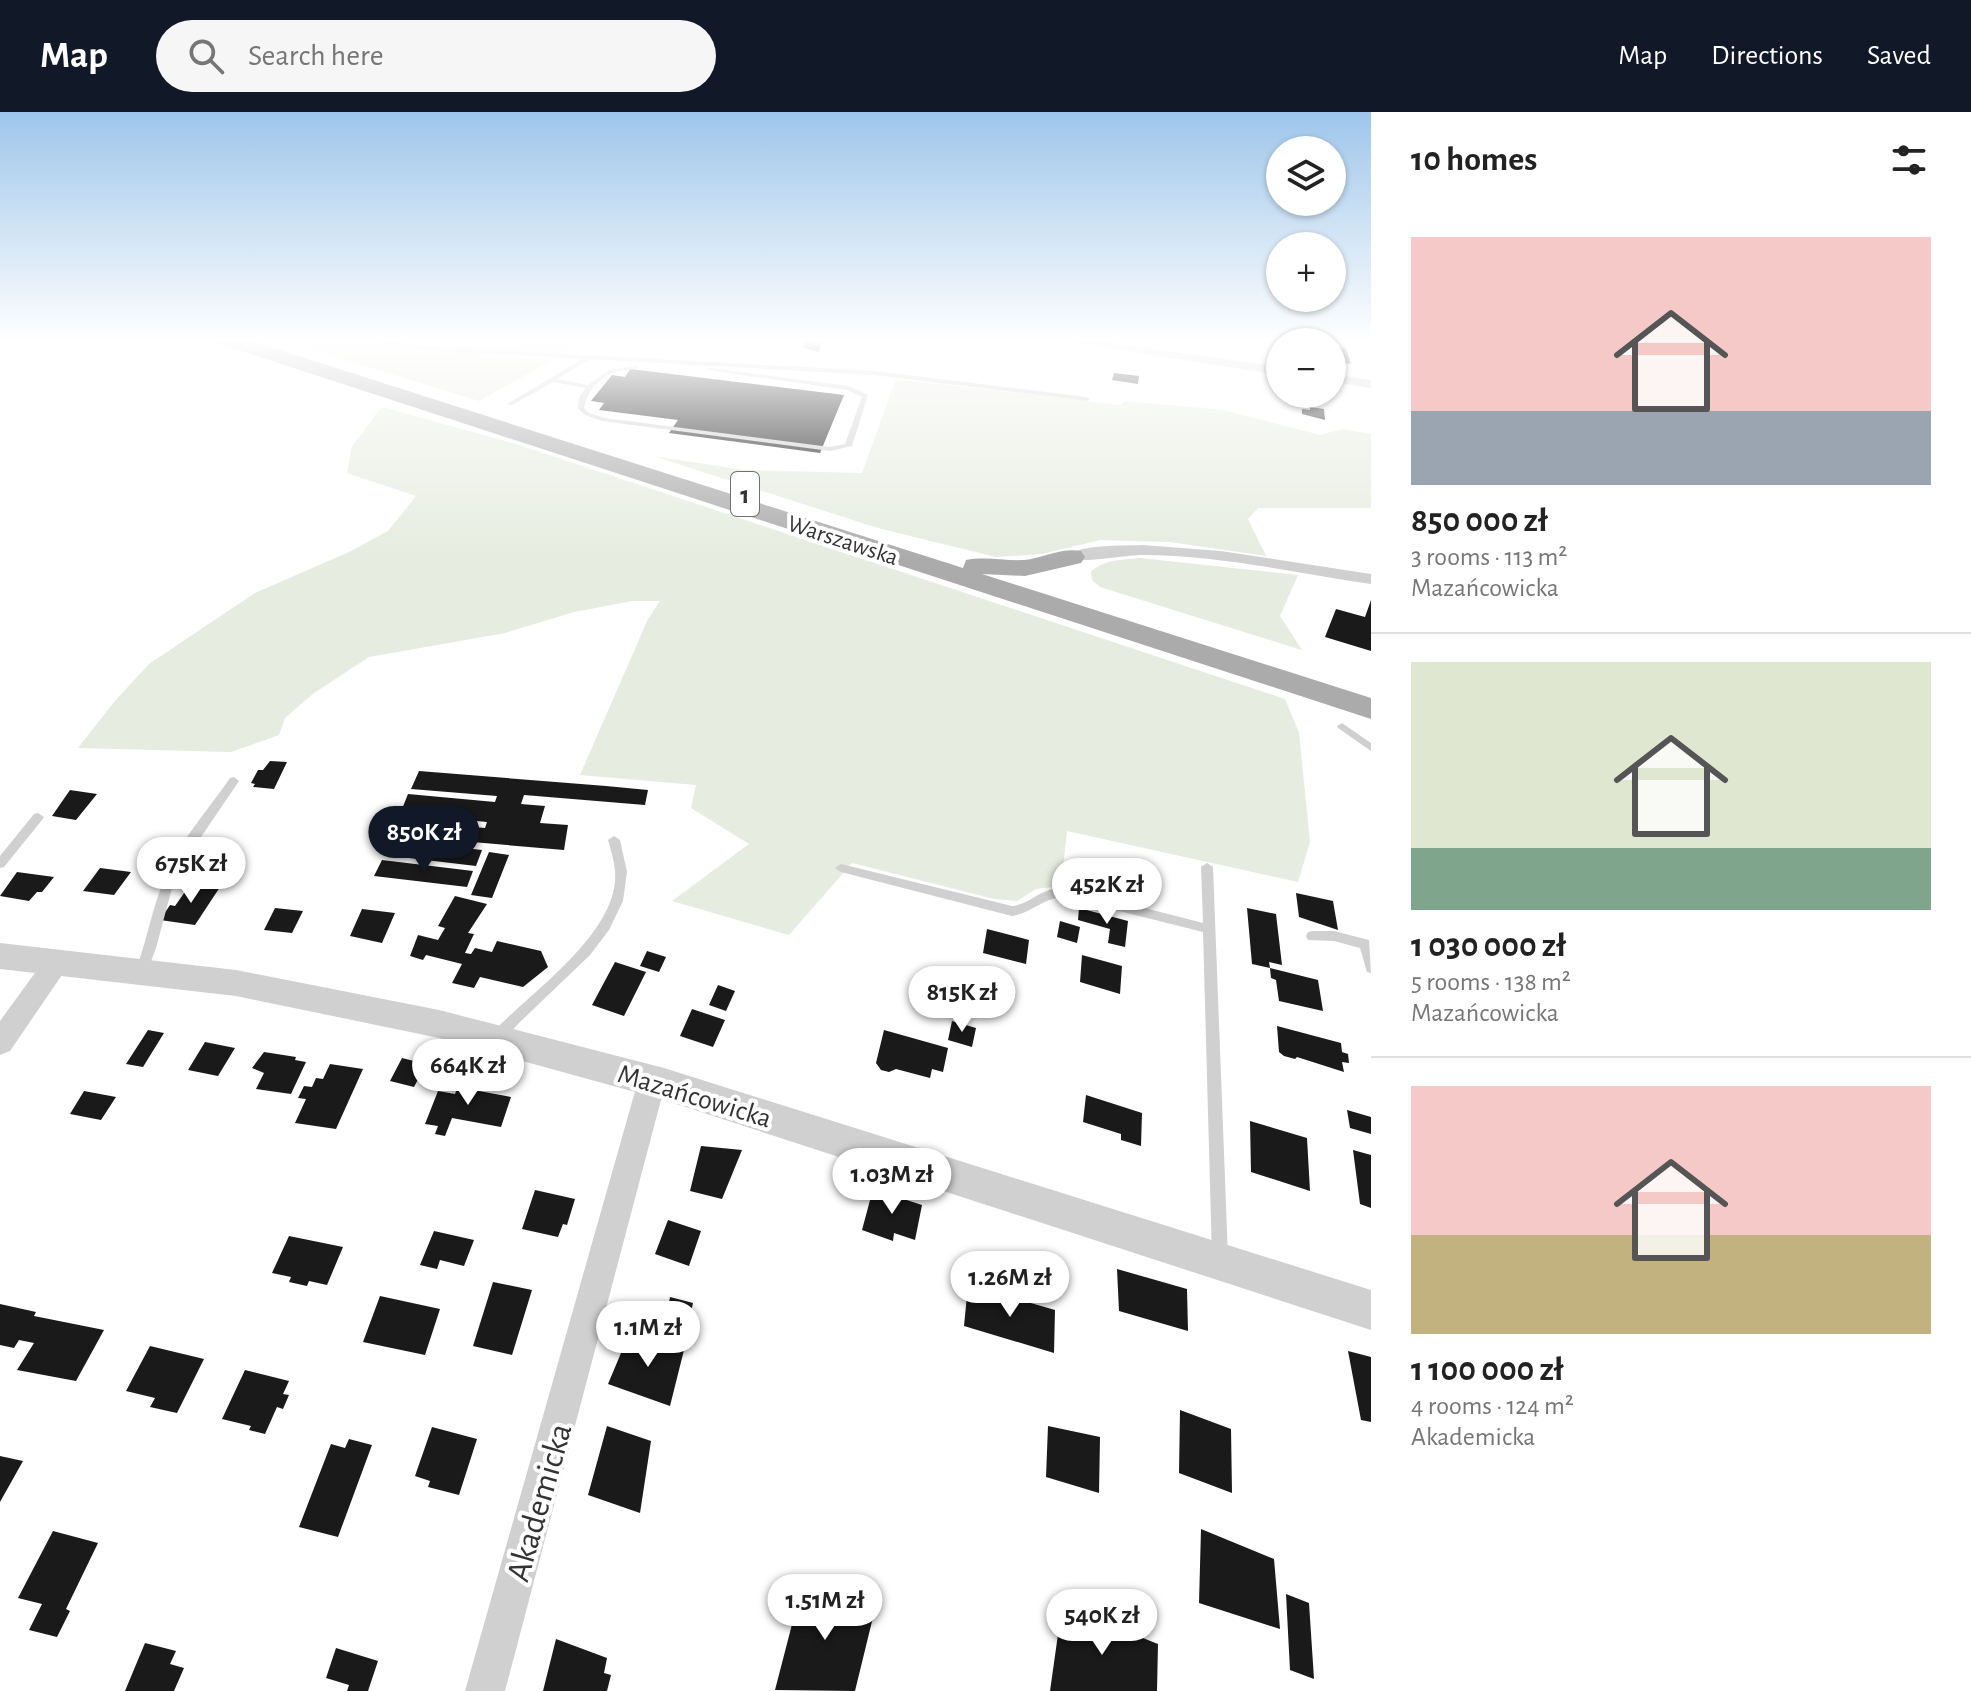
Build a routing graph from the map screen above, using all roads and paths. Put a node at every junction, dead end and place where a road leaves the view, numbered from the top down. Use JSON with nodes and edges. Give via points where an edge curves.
{"nodes":[{"id":1,"x":453,"y":413,"type":"edge"},
{"id":2,"x":512,"y":413,"type":"edge"},
{"id":3,"x":586,"y":413,"type":"edge"},
{"id":4,"x":860,"y":413,"type":"edge"},
{"id":5,"x":1072,"y":557,"type":"junction"},
{"id":6,"x":975,"y":566,"type":"junction"},
{"id":7,"x":1371,"y":579,"type":"edge"},
{"id":8,"x":1105,"y":607,"type":"junction"},
{"id":9,"x":1255,"y":671,"type":"junction"},
{"id":10,"x":1371,"y":691,"type":"edge"},
{"id":11,"x":1371,"y":709,"type":"edge"},
{"id":12,"x":1356,"y":731,"type":"edge"},
{"id":13,"x":1371,"y":748,"type":"edge"},
{"id":14,"x":234,"y":781,"type":"dead end"},
{"id":15,"x":38,"y":817,"type":"dead end"},
{"id":16,"x":614,"y":840,"type":"dead end"},
{"id":17,"x":0,"y":864,"type":"edge"},
{"id":18,"x":1207,"y":867,"type":"dead end"},
{"id":19,"x":841,"y":868,"type":"dead end"},
{"id":20,"x":1209,"y":929,"type":"junction"},
{"id":21,"x":1312,"y":936,"type":"dead end"},
{"id":22,"x":0,"y":956,"type":"edge"},
{"id":23,"x":57,"y":962,"type":"junction"},
{"id":24,"x":1371,"y":968,"type":"edge"},
{"id":25,"x":141,"y":972,"type":"junction"},
{"id":26,"x":495,"y":1039,"type":"junction"},
{"id":27,"x":0,"y":1043,"type":"edge"},
{"id":28,"x":652,"y":1081,"type":"junction"},
{"id":29,"x":1220,"y":1260,"type":"junction"},
{"id":30,"x":1371,"y":1310,"type":"edge"},
{"id":31,"x":485,"y":1691,"type":"edge"}],
"edges":[{"from":1,"to":9,"type":"main road","name":"Warszawska","number":"1"},
{"from":2,"to":6,"type":"main road","name":"Warszawska","number":"1"},
{"from":3,"to":4,"type":"lane","via":[[604,420],[830,449],[848,446]]},
{"from":5,"to":6,"type":"main road","via":[[1025,568]]},
{"from":5,"to":7,"type":"street","via":[[1150,550]]},
{"from":5,"to":8,"type":"main road","via":[[1062,568],[1064,581],[1080,596]]},
{"from":6,"to":8,"type":"main road","name":"Warszawska","number":"1"},
{"from":8,"to":10,"type":"main road","name":"Warszawska","number":"1"},
{"from":9,"to":11,"type":"main road","name":"Warszawska","number":"1"},
{"from":9,"to":12,"type":"main road"},
{"from":12,"to":13,"type":"lane"},
{"from":14,"to":25,"type":"lane","via":[[173,871]]},
{"from":15,"to":17,"type":"lane"},
{"from":16,"to":26,"type":"lane","via":[[622,858],[621,883],[597,940]]},
{"from":18,"to":20,"type":"lane"},
{"from":19,"to":20,"type":"lane","via":[[1012,911],[1022,911],[1049,891],[1063,892]]},
{"from":20,"to":29,"type":"lane"},
{"from":21,"to":24,"type":"lane","via":[[1365,944]]},
{"from":22,"to":23,"type":"street","name":"Mazańcowicka"},
{"from":23,"to":25,"type":"street","name":"Mazańcowicka"},
{"from":23,"to":27,"type":"street"},
{"from":25,"to":26,"type":"street","name":"Mazańcowicka","via":[[338,1001]]},
{"from":26,"to":28,"type":"street","name":"Mazańcowicka"},
{"from":28,"to":29,"type":"street","name":"Mazańcowicka"},
{"from":28,"to":31,"type":"street","name":"Akademicka"},
{"from":29,"to":30,"type":"street","name":"Mazańcowicka"}]}
